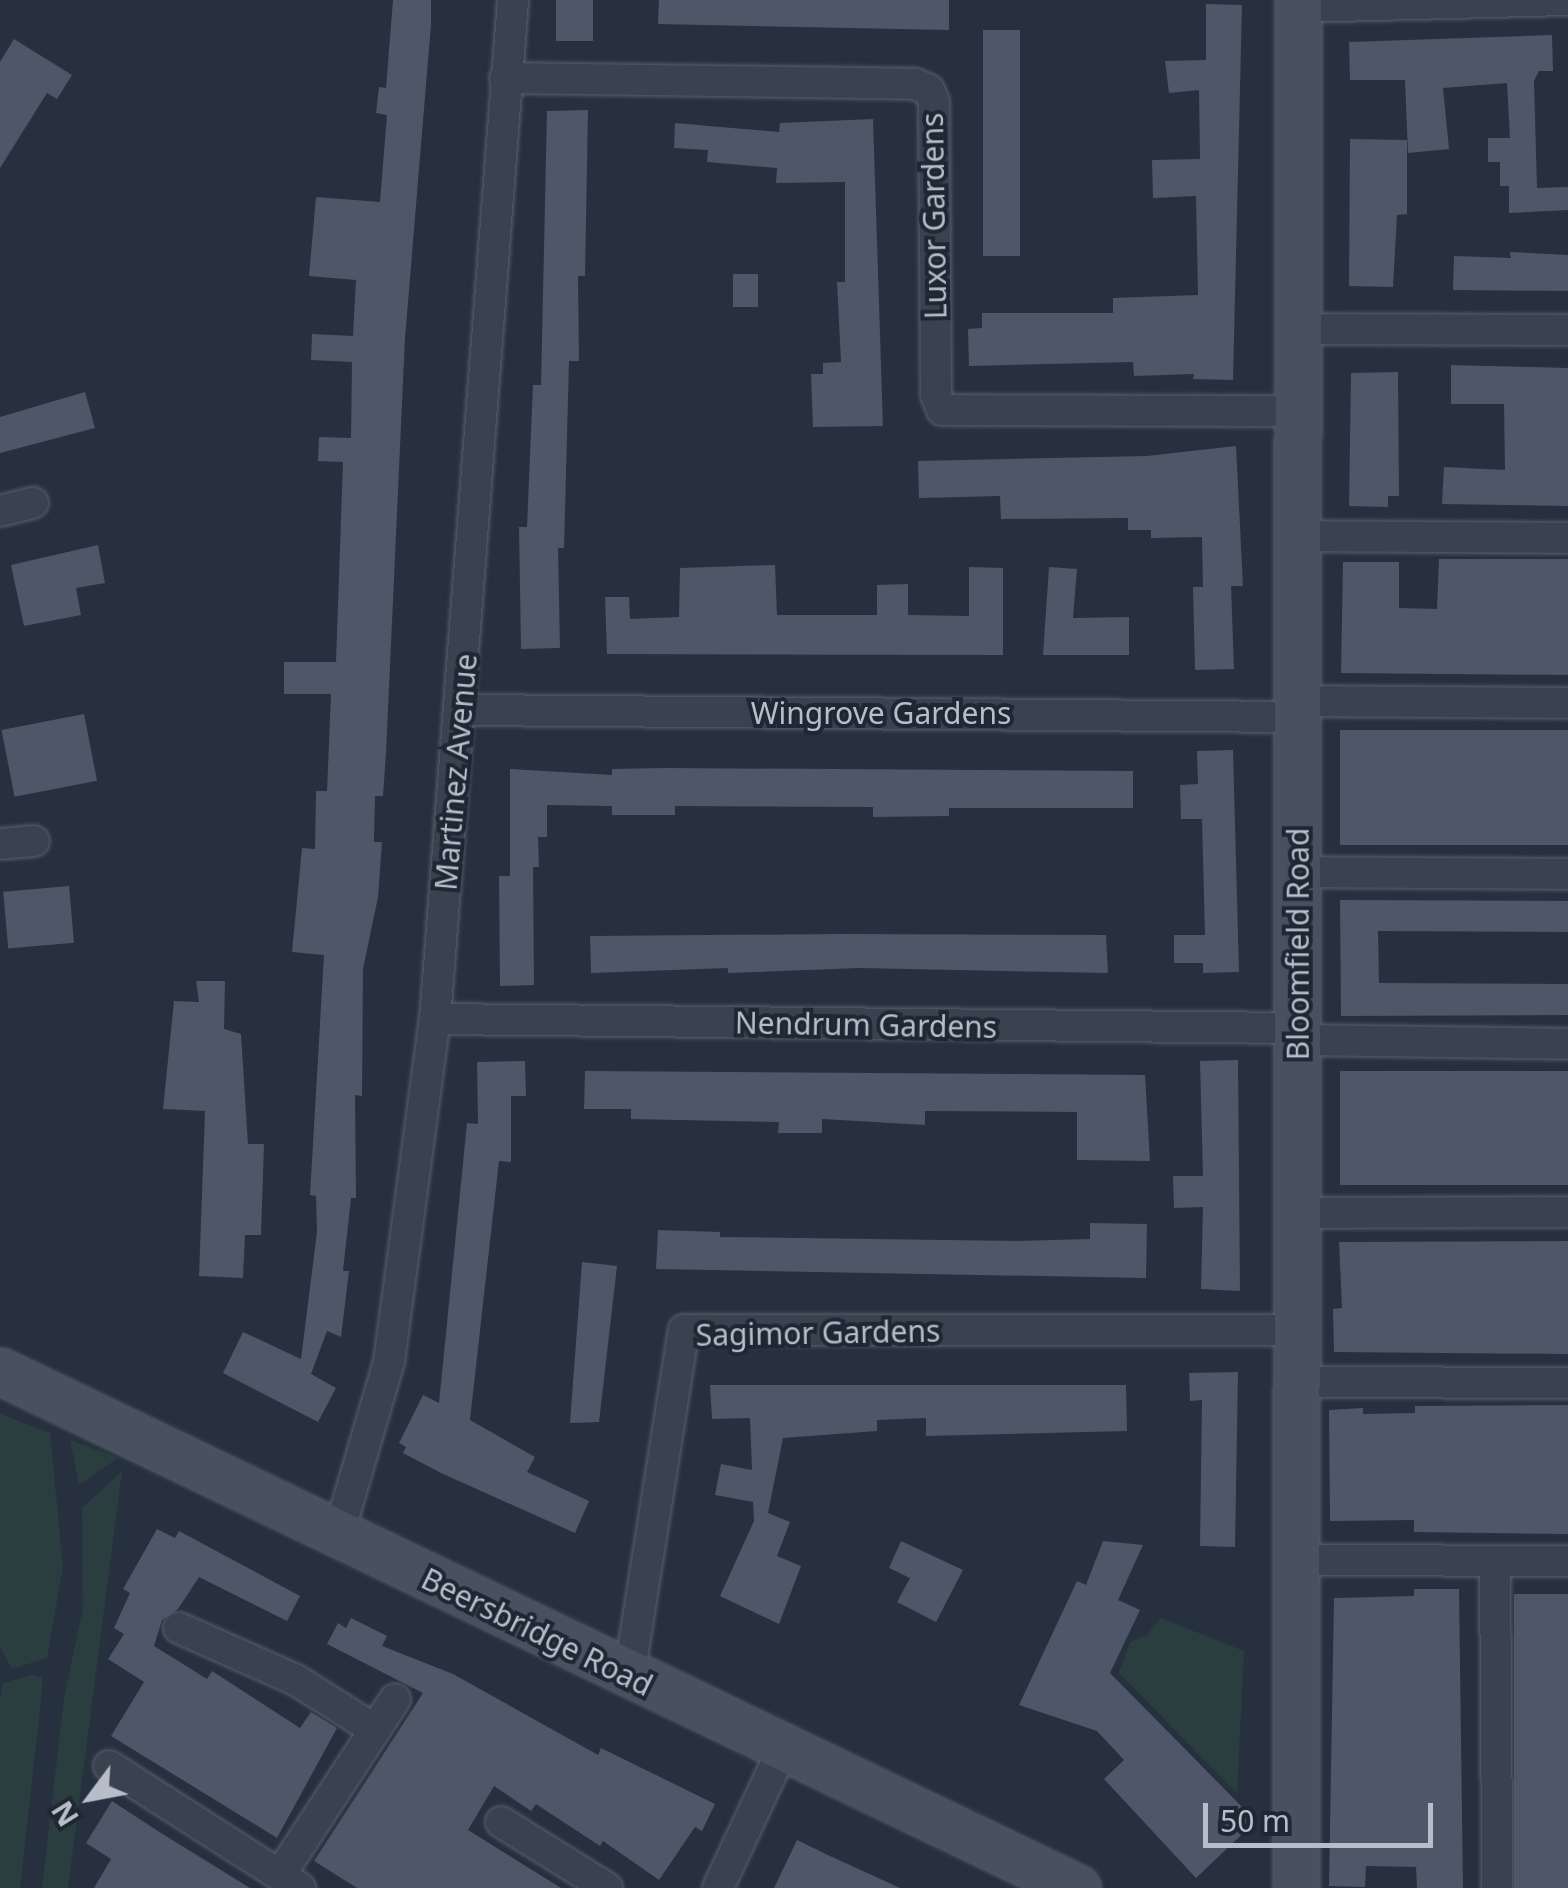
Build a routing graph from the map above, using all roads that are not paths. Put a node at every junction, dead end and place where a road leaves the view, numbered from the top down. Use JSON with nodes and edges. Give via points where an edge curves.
{"nodes":[{"id":1,"x":514,"y":0,"type":"edge"},
{"id":2,"x":1568,"y":0,"type":"edge"},
{"id":3,"x":1298,"y":4,"type":"edge"},
{"id":4,"x":504,"y":78,"type":"junction"},
{"id":5,"x":1299,"y":329,"type":"junction"},
{"id":6,"x":1568,"y":330,"type":"edge"},
{"id":7,"x":1299,"y":410,"type":"junction"},
{"id":8,"x":34,"y":503,"type":"dead end"},
{"id":9,"x":0,"y":510,"type":"edge"},
{"id":10,"x":1299,"y":536,"type":"junction"},
{"id":11,"x":1568,"y":538,"type":"edge"},
{"id":12,"x":1568,"y":703,"type":"edge"},
{"id":13,"x":1298,"y":709,"type":"junction"},
{"id":14,"x":463,"y":710,"type":"junction"},
{"id":15,"x":34,"y":841,"type":"dead end"},
{"id":16,"x":0,"y":844,"type":"edge"},
{"id":17,"x":1298,"y":872,"type":"junction"},
{"id":18,"x":1568,"y":874,"type":"edge"},
{"id":19,"x":435,"y":1020,"type":"junction"},
{"id":20,"x":1298,"y":1034,"type":"junction"},
{"id":21,"x":1568,"y":1044,"type":"edge"},
{"id":22,"x":1568,"y":1212,"type":"edge"},
{"id":23,"x":1298,"y":1213,"type":"junction"},
{"id":24,"x":1297,"y":1330,"type":"junction"},
{"id":25,"x":0,"y":1371,"type":"edge"},
{"id":26,"x":1298,"y":1382,"type":"junction"},
{"id":27,"x":1568,"y":1384,"type":"edge"},
{"id":28,"x":338,"y":1536,"type":"junction"},
{"id":29,"x":1296,"y":1560,"type":"junction"},
{"id":30,"x":1495,"y":1561,"type":"junction"},
{"id":31,"x":1568,"y":1561,"type":"edge"},
{"id":32,"x":179,"y":1628,"type":"dead end"},
{"id":33,"x":629,"y":1676,"type":"junction"},
{"id":34,"x":395,"y":1700,"type":"dead end"},
{"id":35,"x":376,"y":1730,"type":"junction"},
{"id":36,"x":782,"y":1751,"type":"junction"},
{"id":37,"x":109,"y":1766,"type":"dead end"},
{"id":38,"x":501,"y":1822,"type":"dead end"},
{"id":39,"x":290,"y":1882,"type":"edge"},
{"id":40,"x":1294,"y":1885,"type":"edge"},
{"id":41,"x":607,"y":1888,"type":"edge"},
{"id":42,"x":718,"y":1888,"type":"edge"},
{"id":43,"x":1078,"y":1888,"type":"edge"},
{"id":44,"x":1496,"y":1888,"type":"edge"}],
"edges":[{"from":1,"to":4,"type":"street","name":"Martinez Avenue"},
{"from":2,"to":3,"type":"street"},
{"from":3,"to":5,"type":"street","name":"Bloomfield Road"},
{"from":4,"to":7,"type":"street","name":"Luxor Gardens","via":[[914,84],[934,102],[936,395],[942,410]]},
{"from":4,"to":14,"type":"street","name":"Martinez Avenue"},
{"from":5,"to":6,"type":"street"},
{"from":5,"to":7,"type":"street","name":"Bloomfield Road"},
{"from":7,"to":10,"type":"street","name":"Bloomfield Road"},
{"from":8,"to":9,"type":"street"},
{"from":10,"to":11,"type":"street"},
{"from":10,"to":13,"type":"street","name":"Bloomfield Road"},
{"from":12,"to":13,"type":"street","name":"Wingrove Gardens"},
{"from":13,"to":14,"type":"street","name":"Wingrove Gardens"},
{"from":13,"to":17,"type":"street","name":"Bloomfield Road"},
{"from":14,"to":19,"type":"street","name":"Martinez Avenue"},
{"from":15,"to":16,"type":"street"},
{"from":17,"to":18,"type":"street"},
{"from":17,"to":20,"type":"street","name":"Bloomfield Road"},
{"from":19,"to":20,"type":"street","name":"Nendrum Gardens"},
{"from":19,"to":28,"type":"street","name":"Martinez Avenue","via":[[389,1362]]},
{"from":20,"to":21,"type":"street","name":"Nendrum Gardens"},
{"from":20,"to":23,"type":"street","name":"Bloomfield Road"},
{"from":22,"to":23,"type":"street"},
{"from":23,"to":24,"type":"street","name":"Bloomfield Road"},
{"from":24,"to":26,"type":"street","name":"Bloomfield Road"},
{"from":24,"to":33,"type":"street","name":"Sagimor Gardens","via":[[684,1330]]},
{"from":25,"to":28,"type":"street","name":"Beersbridge Road"},
{"from":26,"to":27,"type":"street"},
{"from":26,"to":29,"type":"street","name":"Bloomfield Road"},
{"from":28,"to":33,"type":"street","name":"Beersbridge Road"},
{"from":29,"to":30,"type":"street"},
{"from":29,"to":40,"type":"street","name":"Bloomfield Road"},
{"from":30,"to":31,"type":"street"},
{"from":30,"to":44,"type":"street"},
{"from":32,"to":35,"type":"street","via":[[296,1680]]},
{"from":33,"to":36,"type":"street","name":"Beersbridge Road"},
{"from":34,"to":35,"type":"street"},
{"from":35,"to":39,"type":"street"},
{"from":36,"to":42,"type":"street"},
{"from":36,"to":43,"type":"street","name":"Beersbridge Road"},
{"from":37,"to":39,"type":"street"},
{"from":38,"to":41,"type":"street"}]}
